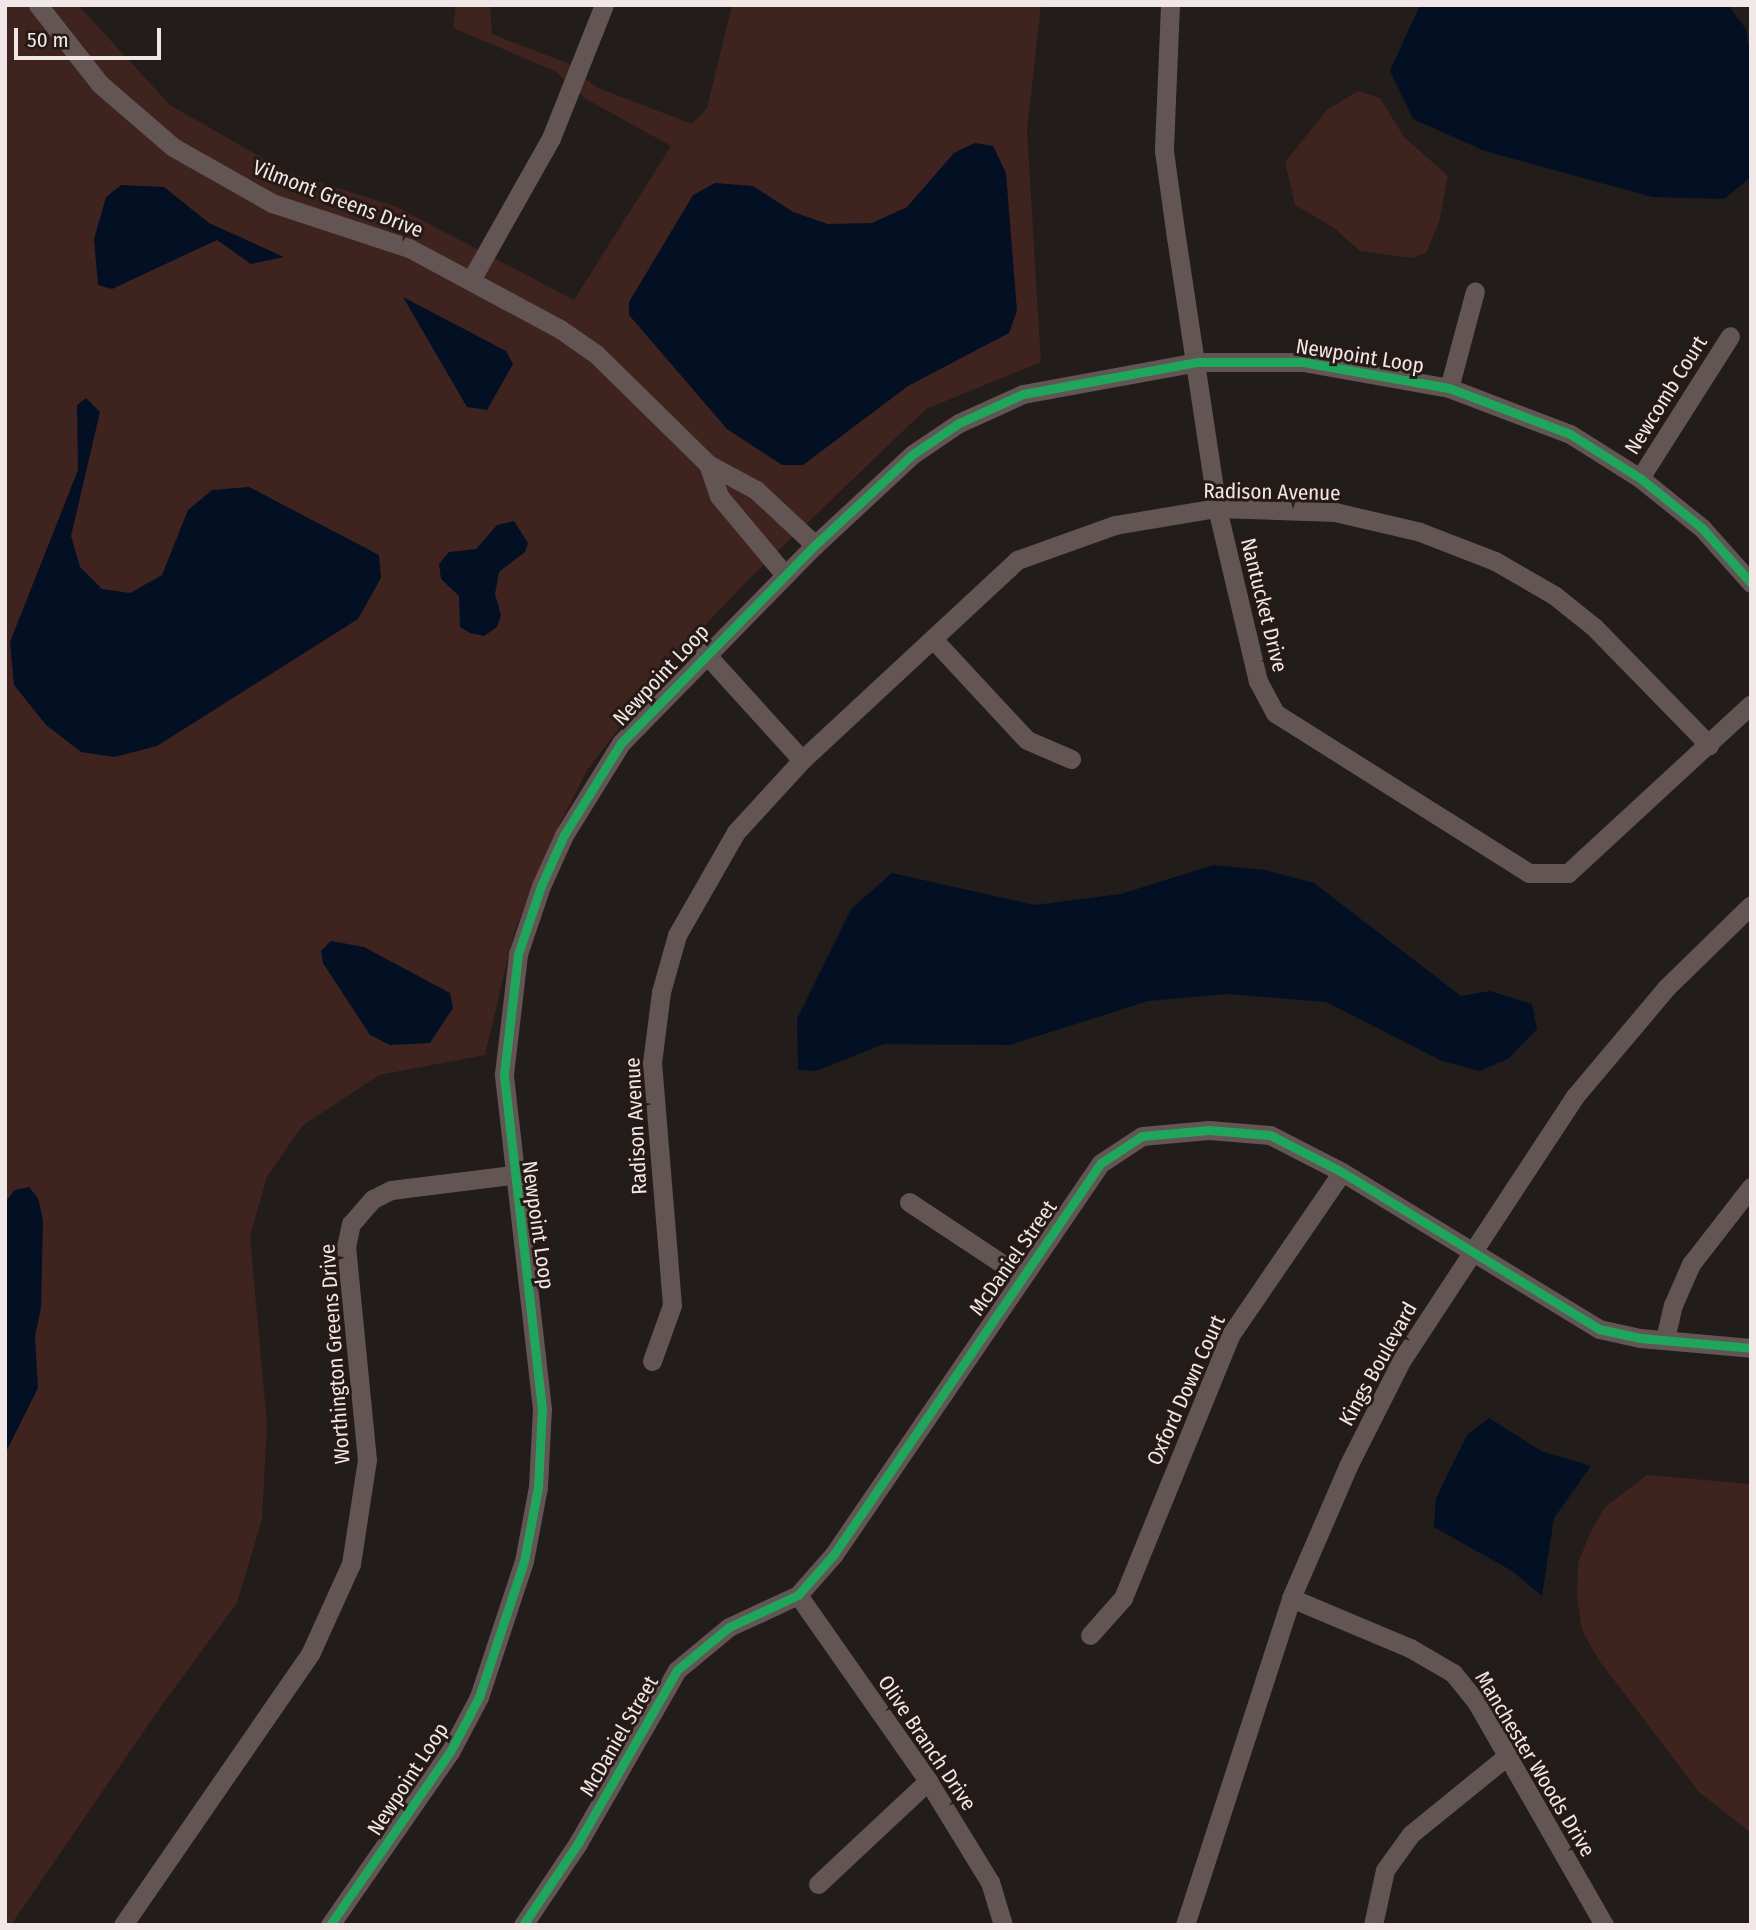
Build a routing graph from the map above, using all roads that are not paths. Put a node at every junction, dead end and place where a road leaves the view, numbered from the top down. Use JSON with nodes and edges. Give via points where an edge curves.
{"nodes":[{"id":1,"x":38,"y":5,"type":"edge"},
{"id":2,"x":604,"y":5,"type":"edge"},
{"id":3,"x":1170,"y":5,"type":"edge"},
{"id":4,"x":471,"y":280,"type":"junction"},
{"id":5,"x":1475,"y":291,"type":"dead end"},
{"id":6,"x":1730,"y":336,"type":"dead end"},
{"id":7,"x":1198,"y":362,"type":"junction"},
{"id":8,"x":1449,"y":388,"type":"junction"},
{"id":9,"x":708,"y":464,"type":"junction"},
{"id":10,"x":1640,"y":478,"type":"junction"},
{"id":11,"x":1217,"y":509,"type":"junction"},
{"id":12,"x":815,"y":545,"type":"junction"},
{"id":13,"x":785,"y":575,"type":"junction"},
{"id":14,"x":1751,"y":583,"type":"edge"},
{"id":15,"x":933,"y":639,"type":"junction"},
{"id":16,"x":705,"y":653,"type":"junction"},
{"id":17,"x":1751,"y":704,"type":"edge"},
{"id":18,"x":1709,"y":745,"type":"junction"},
{"id":19,"x":1070,"y":759,"type":"dead end"},
{"id":20,"x":802,"y":760,"type":"junction"},
{"id":21,"x":1751,"y":905,"type":"edge"},
{"id":22,"x":1342,"y":1172,"type":"junction"},
{"id":23,"x":512,"y":1175,"type":"junction"},
{"id":24,"x":1751,"y":1187,"type":"edge"},
{"id":25,"x":909,"y":1202,"type":"dead end"},
{"id":26,"x":1469,"y":1253,"type":"junction"},
{"id":27,"x":1021,"y":1276,"type":"junction"},
{"id":28,"x":1665,"y":1339,"type":"junction"},
{"id":29,"x":1751,"y":1348,"type":"edge"},
{"id":30,"x":652,"y":1360,"type":"dead end"},
{"id":31,"x":798,"y":1595,"type":"junction"},
{"id":32,"x":1291,"y":1598,"type":"junction"},
{"id":33,"x":1090,"y":1634,"type":"dead end"},
{"id":34,"x":1507,"y":1756,"type":"junction"},
{"id":35,"x":929,"y":1781,"type":"junction"},
{"id":36,"x":817,"y":1884,"type":"dead end"},
{"id":37,"x":123,"y":1925,"type":"edge"},
{"id":38,"x":330,"y":1925,"type":"edge"},
{"id":39,"x":523,"y":1925,"type":"edge"},
{"id":40,"x":1003,"y":1925,"type":"edge"},
{"id":41,"x":1185,"y":1925,"type":"edge"},
{"id":42,"x":1373,"y":1925,"type":"edge"},
{"id":43,"x":1604,"y":1925,"type":"edge"}],
"edges":[{"from":1,"to":4,"type":"street","name":"Vilmont Greens Drive","via":[[100,84],[159,138],[201,165],[280,206],[392,241]]},
{"from":2,"to":4,"type":"street","via":[[551,138]]},
{"from":3,"to":7,"type":"street","name":"Nantucket Drive","via":[[1164,151]]},
{"from":4,"to":9,"type":"street","name":"Vilmont Greens Drive","via":[[596,354]]},
{"from":5,"to":8,"type":"street"},
{"from":6,"to":10,"type":"street","name":"Newcomb Court"},
{"from":7,"to":8,"type":"street","name":"Newpoint Loop","via":[[1303,362]]},
{"from":7,"to":11,"type":"street","name":"Nantucket Drive"},
{"from":7,"to":12,"type":"street","name":"Newpoint Loop","via":[[1023,394],[959,423],[913,454]]},
{"from":8,"to":10,"type":"street","name":"Newpoint Loop","via":[[1570,434]]},
{"from":9,"to":12,"type":"street","name":"Vilmont Greens Drive","via":[[756,490]]},
{"from":9,"to":13,"type":"street","name":"Vilmont Greens Drive","via":[[719,496]]},
{"from":10,"to":14,"type":"street","name":"Newpoint Loop","via":[[1702,528]]},
{"from":11,"to":15,"type":"street","name":"Radison Avenue","via":[[1115,526],[1017,560]]},
{"from":11,"to":18,"type":"street","name":"Radison Avenue","via":[[1335,512],[1420,532],[1495,561],[1554,595],[1594,627]]},
{"from":11,"to":18,"type":"street","name":"Nantucket Drive","via":[[1258,681],[1275,713],[1529,873],[1568,873]]},
{"from":12,"to":13,"type":"street","name":"Newpoint Loop"},
{"from":13,"to":16,"type":"street","name":"Newpoint Loop"},
{"from":15,"to":19,"type":"street","via":[[1027,740]]},
{"from":15,"to":20,"type":"street","name":"Radison Avenue"},
{"from":16,"to":20,"type":"street"},
{"from":16,"to":23,"type":"street","name":"Newpoint Loop","via":[[621,743],[564,835],[541,886],[518,954],[507,1020],[504,1074]]},
{"from":17,"to":18,"type":"street","name":"Nantucket Drive"},
{"from":20,"to":30,"type":"street","name":"Radison Avenue","via":[[736,832],[677,935],[661,992],[652,1063],[672,1305]]},
{"from":21,"to":26,"type":"street","name":"Kings Boulevard","via":[[1667,987],[1576,1095]]},
{"from":22,"to":26,"type":"street","name":"McDaniel Street"},
{"from":22,"to":27,"type":"street","name":"McDaniel Street","via":[[1270,1135],[1209,1130],[1142,1136],[1101,1163]]},
{"from":22,"to":33,"type":"street","name":"Oxford Down Court","via":[[1231,1334],[1123,1598]]},
{"from":23,"to":37,"type":"street","name":"Worthington Greens Drive","via":[[381,1193],[351,1224],[346,1247],[367,1460],[351,1564],[311,1652]]},
{"from":23,"to":38,"type":"street","name":"Newpoint Loop","via":[[537,1338],[542,1409],[538,1487],[524,1561],[479,1697],[450,1752]]},
{"from":24,"to":28,"type":"street","via":[[1690,1264]]},
{"from":25,"to":27,"type":"street"},
{"from":26,"to":28,"type":"street","name":"McDaniel Street","via":[[1600,1329]]},
{"from":26,"to":32,"type":"street","name":"Kings Boulevard","via":[[1401,1361],[1348,1466]]},
{"from":27,"to":31,"type":"street","name":"McDaniel Street","via":[[834,1554]]},
{"from":28,"to":29,"type":"street","name":"McDaniel Street"},
{"from":31,"to":35,"type":"street","name":"Olive Branch Drive"},
{"from":31,"to":39,"type":"street","name":"McDaniel Street","via":[[729,1627],[677,1670],[578,1843]]},
{"from":32,"to":34,"type":"street","name":"Manchester Woods Drive","via":[[1410,1648],[1453,1672]]},
{"from":32,"to":41,"type":"street","name":"Kings Boulevard"},
{"from":34,"to":42,"type":"street","via":[[1411,1834],[1385,1870]]},
{"from":34,"to":43,"type":"street","name":"Manchester Woods Drive"},
{"from":35,"to":36,"type":"street"},
{"from":35,"to":40,"type":"street","name":"Olive Branch Drive","via":[[990,1882]]}]}
